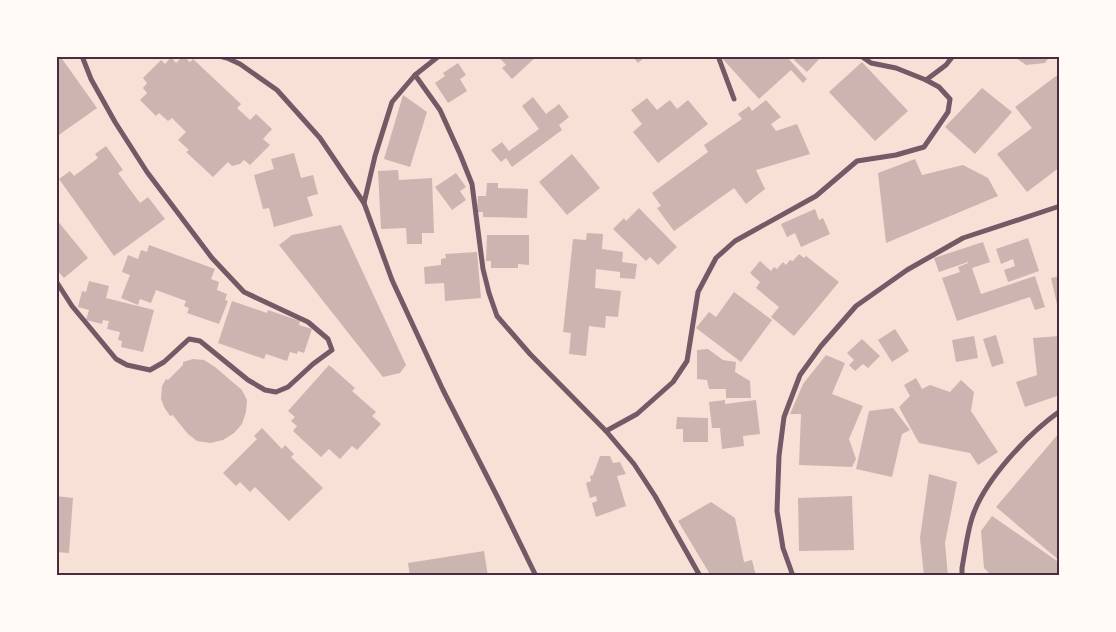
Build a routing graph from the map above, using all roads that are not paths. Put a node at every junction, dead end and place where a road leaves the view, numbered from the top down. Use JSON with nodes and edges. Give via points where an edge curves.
{"nodes":[{"id":1,"x":82,"y":56,"type":"edge"},
{"id":2,"x":219,"y":56,"type":"edge"},
{"id":3,"x":439,"y":56,"type":"edge"},
{"id":4,"x":718,"y":56,"type":"edge"},
{"id":5,"x":860,"y":56,"type":"edge"},
{"id":6,"x":952,"y":56,"type":"edge"},
{"id":7,"x":415,"y":75,"type":"junction"},
{"id":8,"x":926,"y":80,"type":"junction"},
{"id":9,"x":734,"y":100,"type":"dead end"},
{"id":10,"x":364,"y":203,"type":"junction"},
{"id":11,"x":1060,"y":206,"type":"edge"},
{"id":12,"x":56,"y":281,"type":"edge"},
{"id":13,"x":1060,"y":412,"type":"edge"},
{"id":14,"x":606,"y":431,"type":"junction"},
{"id":15,"x":536,"y":576,"type":"edge"},
{"id":16,"x":700,"y":576,"type":"edge"},
{"id":17,"x":793,"y":576,"type":"edge"},
{"id":18,"x":962,"y":576,"type":"edge"}],
"edges":[{"from":1,"to":12,"type":"street","via":[[91,79],[146,172],[212,258],[244,292],[308,322],[328,338],[332,350],[288,387],[276,392],[248,380],[200,342],[189,339],[150,370],[135,367],[116,359],[72,306]]},
{"from":2,"to":10,"type":"street","via":[[240,64],[277,90],[320,138]]},
{"from":3,"to":7,"type":"street"},
{"from":4,"to":9,"type":"street"},
{"from":5,"to":8,"type":"street"},
{"from":6,"to":8,"type":"street","via":[[946,65]]},
{"from":7,"to":10,"type":"street","via":[[392,102]]},
{"from":7,"to":14,"type":"street","via":[[440,110],[472,184],[482,270],[498,316],[530,354]]},
{"from":8,"to":14,"type":"street","via":[[939,87],[950,99],[948,112],[924,147],[857,161],[816,196],[728,247],[716,258],[698,292],[687,361],[673,382],[637,414]]},
{"from":10,"to":15,"type":"street","via":[[392,280],[442,390]]},
{"from":11,"to":17,"type":"street","via":[[963,238],[907,270],[856,306],[821,346],[800,376],[784,417],[780,446],[777,511],[783,548]]},
{"from":13,"to":18,"type":"street","via":[[1012,455],[986,490],[972,517]]},
{"from":14,"to":16,"type":"street","via":[[655,496]]}]}
